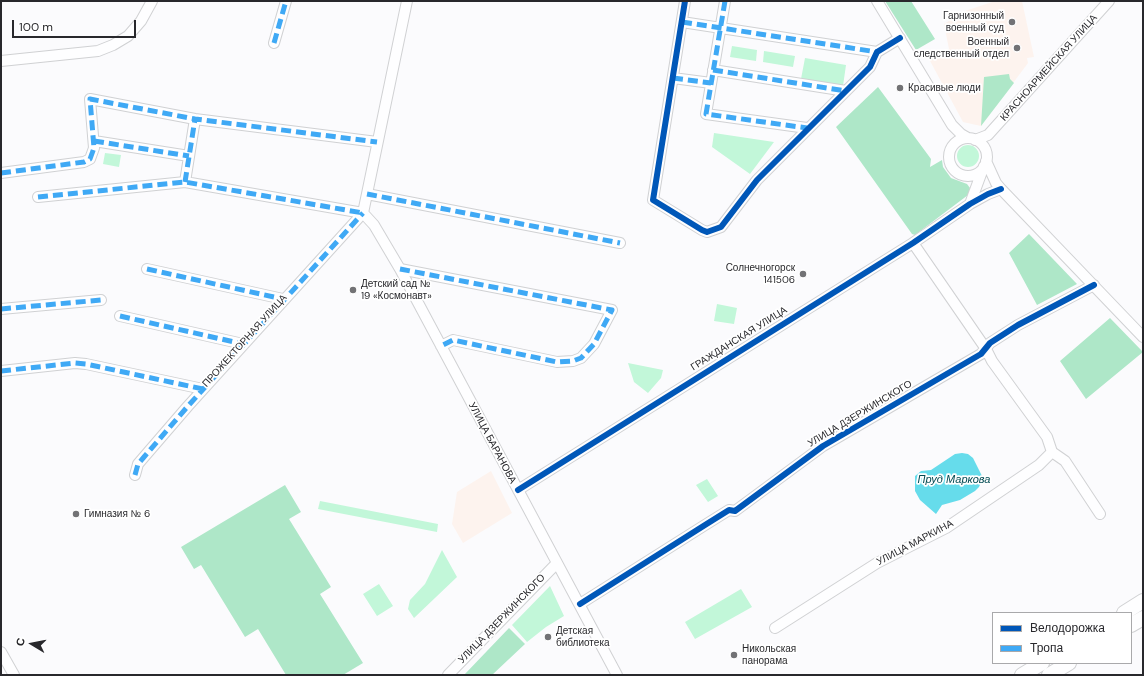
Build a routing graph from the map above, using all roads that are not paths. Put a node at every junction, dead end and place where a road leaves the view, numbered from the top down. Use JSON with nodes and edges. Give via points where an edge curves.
{"nodes":[{"id":1,"x":152,"y":1,"type":"edge"},
{"id":2,"x":286,"y":1,"type":"edge"},
{"id":3,"x":407,"y":1,"type":"edge"},
{"id":4,"x":685,"y":1,"type":"edge"},
{"id":5,"x":725,"y":1,"type":"edge"},
{"id":6,"x":877,"y":1,"type":"edge"},
{"id":7,"x":1109,"y":1,"type":"edge"},
{"id":8,"x":682,"y":22,"type":"junction"},
{"id":9,"x":720,"y":28,"type":"junction"},
{"id":10,"x":900,"y":38,"type":"junction"},
{"id":11,"x":274,"y":43,"type":"dead end"},
{"id":12,"x":877,"y":52,"type":"junction"},
{"id":13,"x":1,"y":61,"type":"edge"},
{"id":14,"x":713,"y":70,"type":"junction"},
{"id":15,"x":673,"y":78,"type":"junction"},
{"id":16,"x":711,"y":83,"type":"junction"},
{"id":17,"x":846,"y":91,"type":"junction"},
{"id":18,"x":195,"y":119,"type":"junction"},
{"id":19,"x":952,"y":125,"type":"junction"},
{"id":20,"x":807,"y":128,"type":"junction"},
{"id":21,"x":988,"y":135,"type":"junction"},
{"id":22,"x":972,"y":139,"type":"junction"},
{"id":23,"x":94,"y":141,"type":"junction"},
{"id":24,"x":378,"y":142,"type":"junction"},
{"id":25,"x":953,"y":146,"type":"junction"},
{"id":26,"x":985,"y":149,"type":"junction"},
{"id":27,"x":189,"y":156,"type":"junction"},
{"id":28,"x":985,"y":164,"type":"junction"},
{"id":29,"x":1,"y":173,"type":"edge"},
{"id":30,"x":973,"y":176,"type":"junction"},
{"id":31,"x":184,"y":182,"type":"junction"},
{"id":32,"x":999,"y":186,"type":"junction"},
{"id":33,"x":976,"y":191,"type":"junction"},
{"id":34,"x":367,"y":194,"type":"junction"},
{"id":35,"x":38,"y":197,"type":"dead end"},
{"id":36,"x":970,"y":204,"type":"junction"},
{"id":37,"x":363,"y":213,"type":"junction"},
{"id":38,"x":620,"y":243,"type":"dead end"},
{"id":39,"x":913,"y":244,"type":"junction"},
{"id":40,"x":147,"y":269,"type":"dead end"},
{"id":41,"x":400,"y":269,"type":"junction"},
{"id":42,"x":1094,"y":285,"type":"junction"},
{"id":43,"x":283,"y":299,"type":"junction"},
{"id":44,"x":101,"y":300,"type":"dead end"},
{"id":45,"x":1,"y":309,"type":"edge"},
{"id":46,"x":120,"y":316,"type":"dead end"},
{"id":47,"x":1143,"y":336,"type":"edge"},
{"id":48,"x":243,"y":344,"type":"junction"},
{"id":49,"x":441,"y":346,"type":"junction"},
{"id":50,"x":986,"y":348,"type":"junction"},
{"id":51,"x":1,"y":371,"type":"edge"},
{"id":52,"x":203,"y":389,"type":"junction"},
{"id":53,"x":1052,"y":452,"type":"junction"},
{"id":54,"x":135,"y":475,"type":"dead end"},
{"id":55,"x":518,"y":490,"type":"junction"},
{"id":56,"x":1100,"y":514,"type":"dead end"},
{"id":57,"x":557,"y":563,"type":"junction"},
{"id":58,"x":546,"y":574,"type":"junction"},
{"id":59,"x":565,"y":578,"type":"junction"},
{"id":60,"x":1143,"y":601,"type":"edge"},
{"id":61,"x":580,"y":604,"type":"junction"},
{"id":62,"x":1126,"y":612,"type":"edge"},
{"id":63,"x":1143,"y":618,"type":"edge"},
{"id":64,"x":1132,"y":624,"type":"edge"},
{"id":65,"x":775,"y":628,"type":"dead end"},
{"id":66,"x":1,"y":652,"type":"edge"},
{"id":67,"x":1040,"y":664,"type":"edge"},
{"id":68,"x":1067,"y":664,"type":"edge"},
{"id":69,"x":14,"y":675,"type":"edge"},
{"id":70,"x":448,"y":675,"type":"edge"},
{"id":71,"x":617,"y":675,"type":"edge"},
{"id":72,"x":1022,"y":675,"type":"edge"},
{"id":73,"x":1049,"y":675,"type":"edge"}],
"edges":[{"from":1,"to":13,"type":"street","via":[[141,21],[128,36],[98,51]]},
{"from":2,"to":11,"type":"street"},
{"from":3,"to":24,"type":"street"},
{"from":4,"to":8,"type":"street"},
{"from":5,"to":9,"type":"street"},
{"from":6,"to":10,"type":"street"},
{"from":7,"to":21,"type":"street","name":"КРАСНОАРМЕЙСКАЯ УЛИЦА"},
{"from":8,"to":9,"type":"street"},
{"from":8,"to":15,"type":"street"},
{"from":9,"to":12,"type":"street"},
{"from":9,"to":14,"type":"street"},
{"from":10,"to":12,"type":"street"},
{"from":10,"to":19,"type":"street"},
{"from":12,"to":17,"type":"street","via":[[870,66]]},
{"from":14,"to":16,"type":"street"},
{"from":14,"to":17,"type":"street"},
{"from":15,"to":16,"type":"street"},
{"from":15,"to":20,"type":"street","via":[[653,200],[702,230],[711,231],[721,227],[757,180]]},
{"from":16,"to":20,"type":"street","via":[[706,114]]},
{"from":17,"to":20,"type":"street"},
{"from":18,"to":23,"type":"street","via":[[90,99]]},
{"from":18,"to":24,"type":"street"},
{"from":18,"to":27,"type":"street"},
{"from":19,"to":22,"type":"street","via":[[961,134]]},
{"from":19,"to":25,"type":"street"},
{"from":21,"to":22,"type":"street"},
{"from":21,"to":26,"type":"street"},
{"from":22,"to":25,"type":"street","via":[[958,141]]},
{"from":22,"to":26,"type":"street"},
{"from":23,"to":27,"type":"street"},
{"from":23,"to":29,"type":"street","via":[[93,153],[90,159],[84,162]]},
{"from":24,"to":34,"type":"street"},
{"from":25,"to":30,"type":"street","via":[[950,151],[950,162],[956,171]]},
{"from":26,"to":28,"type":"street"},
{"from":27,"to":31,"type":"street"},
{"from":28,"to":30,"type":"street"},
{"from":28,"to":32,"type":"street"},
{"from":30,"to":32,"type":"street"},
{"from":30,"to":33,"type":"street"},
{"from":30,"to":33,"type":"street"},
{"from":31,"to":35,"type":"street"},
{"from":31,"to":37,"type":"street"},
{"from":32,"to":36,"type":"street","name":"ГРАЖДАНСКАЯ УЛИЦА"},
{"from":32,"to":42,"type":"street"},
{"from":33,"to":36,"type":"street"},
{"from":34,"to":37,"type":"street"},
{"from":34,"to":38,"type":"street"},
{"from":36,"to":39,"type":"street","name":"ГРАЖДАНСКАЯ УЛИЦА"},
{"from":37,"to":41,"type":"street","name":"УЛИЦА БАРАНОВА","via":[[374,225]]},
{"from":37,"to":43,"type":"street","name":"ПРОЖЕКТОРНАЯ УЛИЦА"},
{"from":39,"to":50,"type":"street"},
{"from":39,"to":55,"type":"street","name":"ГРАЖДАНСКАЯ УЛИЦА"},
{"from":40,"to":43,"type":"street"},
{"from":41,"to":49,"type":"street","name":"УЛИЦА БАРАНОВА"},
{"from":41,"to":49,"type":"street","via":[[612,310],[594,344],[581,358],[573,361],[557,362],[453,340]]},
{"from":42,"to":47,"type":"street"},
{"from":42,"to":50,"type":"street","name":"УЛИЦА ДЗЕРЖИНСКОГО","via":[[1018,325]]},
{"from":43,"to":48,"type":"street","name":"ПРОЖЕКТОРНАЯ УЛИЦА"},
{"from":44,"to":45,"type":"street"},
{"from":46,"to":48,"type":"street"},
{"from":48,"to":52,"type":"street","name":"ПРОЖЕКТОРНАЯ УЛИЦА"},
{"from":49,"to":55,"type":"street","name":"УЛИЦА БАРАНОВА"},
{"from":50,"to":53,"type":"street","via":[[992,361],[1047,437]]},
{"from":50,"to":61,"type":"street","name":"УЛИЦА ДЗЕРЖИНСКОГО","via":[[981,354],[823,446],[735,511],[729,510]]},
{"from":51,"to":52,"type":"street","via":[[75,363]]},
{"from":52,"to":54,"type":"street","name":"ПРОЖЕКТОРНАЯ УЛИЦА","via":[[138,464]]},
{"from":53,"to":56,"type":"street","via":[[1064,461]]},
{"from":53,"to":65,"type":"street","name":"УЛИЦА МАРКИНА","via":[[1038,465],[946,528],[877,563]]},
{"from":55,"to":57,"type":"street","name":"УЛИЦА БАРАНОВА"},
{"from":57,"to":58,"type":"street","name":"УЛИЦА ДЗЕРЖИНСКОГО"},
{"from":57,"to":59,"type":"street","name":"УЛИЦА БАРАНОВА"},
{"from":58,"to":59,"type":"street","via":[[556,572]]},
{"from":58,"to":70,"type":"street","name":"УЛИЦА ДЗЕРЖИНСКОГО"},
{"from":59,"to":61,"type":"street","name":"УЛИЦА БАРАНОВА"},
{"from":60,"to":62,"type":"highway"},
{"from":61,"to":71,"type":"street","name":"УЛИЦА БАРАНОВА"},
{"from":63,"to":64,"type":"highway"},
{"from":66,"to":69,"type":"street"},
{"from":67,"to":72,"type":"highway"},
{"from":68,"to":73,"type":"highway"}]}
